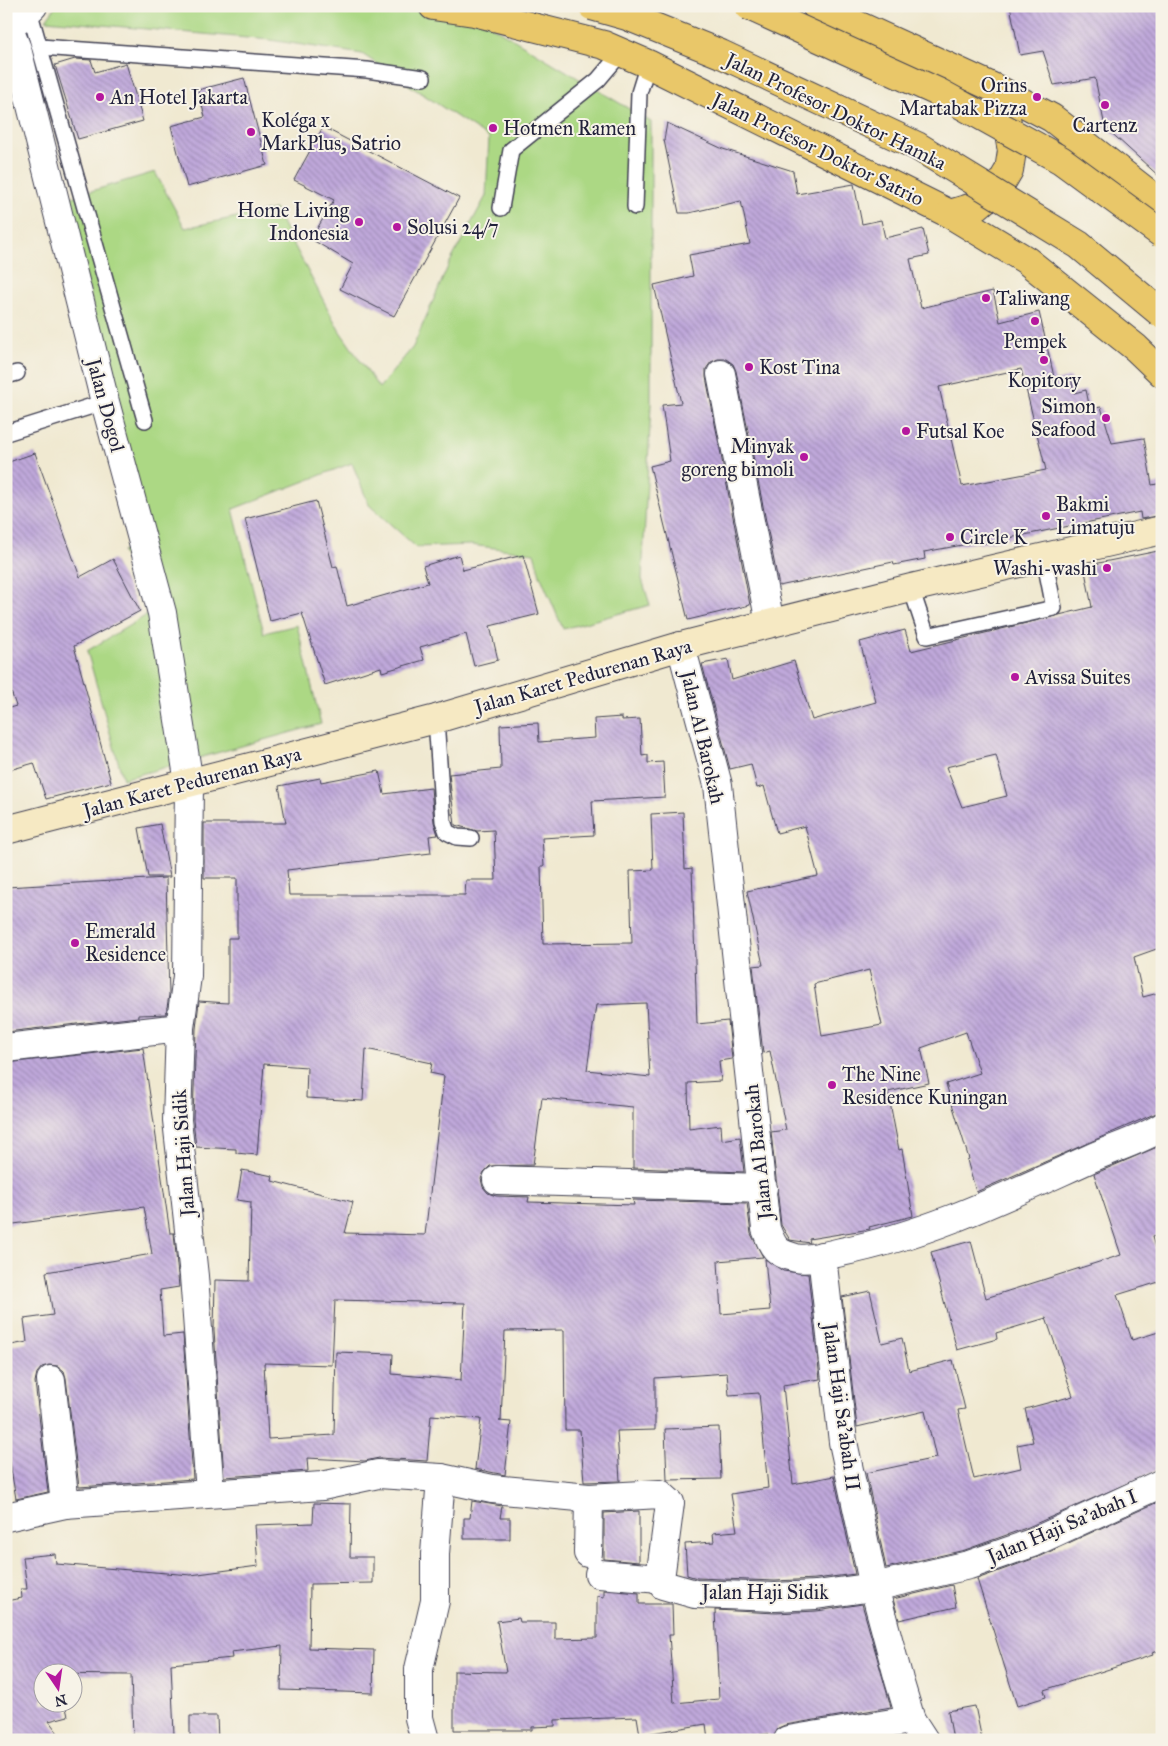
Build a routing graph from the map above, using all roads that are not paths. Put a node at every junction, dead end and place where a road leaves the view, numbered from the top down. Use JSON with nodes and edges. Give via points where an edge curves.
{"nodes":[{"id":1,"x":433,"y":6,"type":"edge"},
{"id":2,"x":592,"y":6,"type":"edge"},
{"id":3,"x":749,"y":6,"type":"edge"},
{"id":4,"x":816,"y":6,"type":"edge"},
{"id":5,"x":31,"y":8,"type":"edge"},
{"id":6,"x":16,"y":42,"type":"edge"},
{"id":7,"x":621,"y":53,"type":"junction"},
{"id":8,"x":648,"y":64,"type":"junction"},
{"id":9,"x":423,"y":78,"type":"dead end"},
{"id":10,"x":1001,"y":91,"type":"junction"},
{"id":11,"x":1161,"y":202,"type":"edge"},
{"id":12,"x":635,"y":207,"type":"dead end"},
{"id":13,"x":501,"y":208,"type":"dead end"},
{"id":14,"x":950,"y":214,"type":"junction"},
{"id":15,"x":1162,"y":234,"type":"edge"},
{"id":16,"x":1162,"y":314,"type":"edge"},
{"id":17,"x":1162,"y":373,"type":"edge"},
{"id":18,"x":721,"y":374,"type":"dead end"},
{"id":19,"x":105,"y":402,"type":"junction"},
{"id":20,"x":145,"y":420,"type":"dead end"},
{"id":21,"x":6,"y":433,"type":"edge"},
{"id":22,"x":1162,"y":530,"type":"edge"},
{"id":23,"x":1044,"y":557,"type":"junction"},
{"id":24,"x":911,"y":588,"type":"junction"},
{"id":25,"x":770,"y":623,"type":"junction"},
{"id":26,"x":681,"y":646,"type":"junction"},
{"id":27,"x":436,"y":719,"type":"junction"},
{"id":28,"x":189,"y":783,"type":"junction"},
{"id":29,"x":6,"y":830,"type":"edge"},
{"id":30,"x":470,"y":838,"type":"dead end"},
{"id":31,"x":180,"y":1028,"type":"junction"},
{"id":32,"x":6,"y":1048,"type":"edge"},
{"id":33,"x":1162,"y":1127,"type":"edge"},
{"id":34,"x":497,"y":1180,"type":"dead end"},
{"id":35,"x":762,"y":1188,"type":"junction"},
{"id":36,"x":822,"y":1256,"type":"junction"},
{"id":37,"x":50,"y":1380,"type":"dead end"},
{"id":38,"x":441,"y":1478,"type":"junction"},
{"id":39,"x":1162,"y":1483,"type":"edge"},
{"id":40,"x":210,"y":1493,"type":"junction"},
{"id":41,"x":589,"y":1498,"type":"junction"},
{"id":42,"x":65,"y":1504,"type":"junction"},
{"id":43,"x":6,"y":1517,"type":"edge"},
{"id":44,"x":660,"y":1579,"type":"junction"},
{"id":45,"x":874,"y":1587,"type":"junction"},
{"id":46,"x":917,"y":1730,"type":"edge"},
{"id":47,"x":425,"y":1740,"type":"edge"},
{"id":48,"x":788,"y":1740,"type":"edge"}],
"edges":[{"from":1,"to":7,"type":"main road","name":"Jalan Profesor Doktor Satrio","via":[[474,12],[586,40]]},
{"from":2,"to":16,"type":"main road","name":"Jalan Profesor Doktor Hamka","bridge":true,"via":[[627,16],[721,54],[917,146],[1078,245]]},
{"from":3,"to":15,"type":"main road","bridge":true,"via":[[940,93],[1061,160]]},
{"from":4,"to":10,"type":"main road"},
{"from":5,"to":6,"type":"street"},
{"from":6,"to":9,"type":"lane","via":[[367,70]]},
{"from":6,"to":19,"type":"street","name":"Jalan Dogol"},
{"from":6,"to":20,"type":"lane"},
{"from":7,"to":8,"type":"main road","name":"Jalan Profesor Doktor Satrio"},
{"from":7,"to":13,"type":"lane","via":[[598,80],[511,150]]},
{"from":8,"to":12,"type":"lane","via":[[639,93]]},
{"from":8,"to":14,"type":"main road","name":"Jalan Profesor Doktor Satrio"},
{"from":10,"to":11,"type":"main road","via":[[1052,118]]},
{"from":10,"to":14,"type":"main road","via":[[1012,151],[1009,170],[999,187],[977,206]]},
{"from":14,"to":17,"type":"main road","name":"Jalan Profesor Doktor Satrio","via":[[1026,260],[1136,348]]},
{"from":18,"to":25,"type":"street"},
{"from":19,"to":21,"type":"lane"},
{"from":19,"to":28,"type":"street","name":"Jalan Dogol","via":[[162,613]]},
{"from":22,"to":23,"type":"street","name":"Jalan Karet Pedurenan Raya"},
{"from":23,"to":24,"type":"street","name":"Jalan Karet Pedurenan Raya"},
{"from":23,"to":24,"type":"lane","via":[[1054,608],[926,636]]},
{"from":24,"to":25,"type":"street","name":"Jalan Karet Pedurenan Raya"},
{"from":25,"to":26,"type":"street","name":"Jalan Karet Pedurenan Raya"},
{"from":26,"to":27,"type":"street","name":"Jalan Karet Pedurenan Raya"},
{"from":26,"to":35,"type":"street","name":"Jalan Al Barokah","via":[[718,786]]},
{"from":27,"to":28,"type":"street","name":"Jalan Karet Pedurenan Raya"},
{"from":27,"to":30,"type":"lane","via":[[443,821],[447,832]]},
{"from":28,"to":29,"type":"street","name":"Jalan Karet Pedurenan Raya"},
{"from":28,"to":31,"type":"street","name":"Jalan Haji Sidik","via":[[187,976]]},
{"from":31,"to":32,"type":"street"},
{"from":31,"to":40,"type":"street","name":"Jalan Haji Sidik","via":[[176,1120],[194,1285]]},
{"from":33,"to":36,"type":"street","name":"Jalan Al Barokah","via":[[954,1220],[870,1246]]},
{"from":34,"to":35,"type":"street"},
{"from":35,"to":36,"type":"street","name":"Jalan Al Barokah","via":[[766,1228],[773,1246],[780,1253],[798,1258]]},
{"from":36,"to":45,"type":"street","name":"Jalan Haji Sa'abah II","via":[[843,1442]]},
{"from":37,"to":42,"type":"street"},
{"from":38,"to":40,"type":"street","via":[[378,1474],[322,1486]]},
{"from":38,"to":41,"type":"street","via":[[492,1489]]},
{"from":38,"to":47,"type":"street","via":[[435,1601],[419,1669],[418,1718]]},
{"from":39,"to":45,"type":"street","name":"Jalan Haji Sa'abah I","via":[[1032,1544],[969,1564]]},
{"from":40,"to":42,"type":"street"},
{"from":41,"to":44,"type":"street","name":"Jalan Haji Sidik","via":[[594,1563]]},
{"from":41,"to":44,"type":"street","via":[[660,1494],[666,1498],[670,1503]]},
{"from":42,"to":43,"type":"street"},
{"from":44,"to":45,"type":"street","name":"Jalan Haji Sidik","via":[[663,1585],[704,1594],[775,1597]]},
{"from":45,"to":46,"type":"street","name":"Jalan Haji Sa'abah II"},
{"from":46,"to":48,"type":"street"}]}
